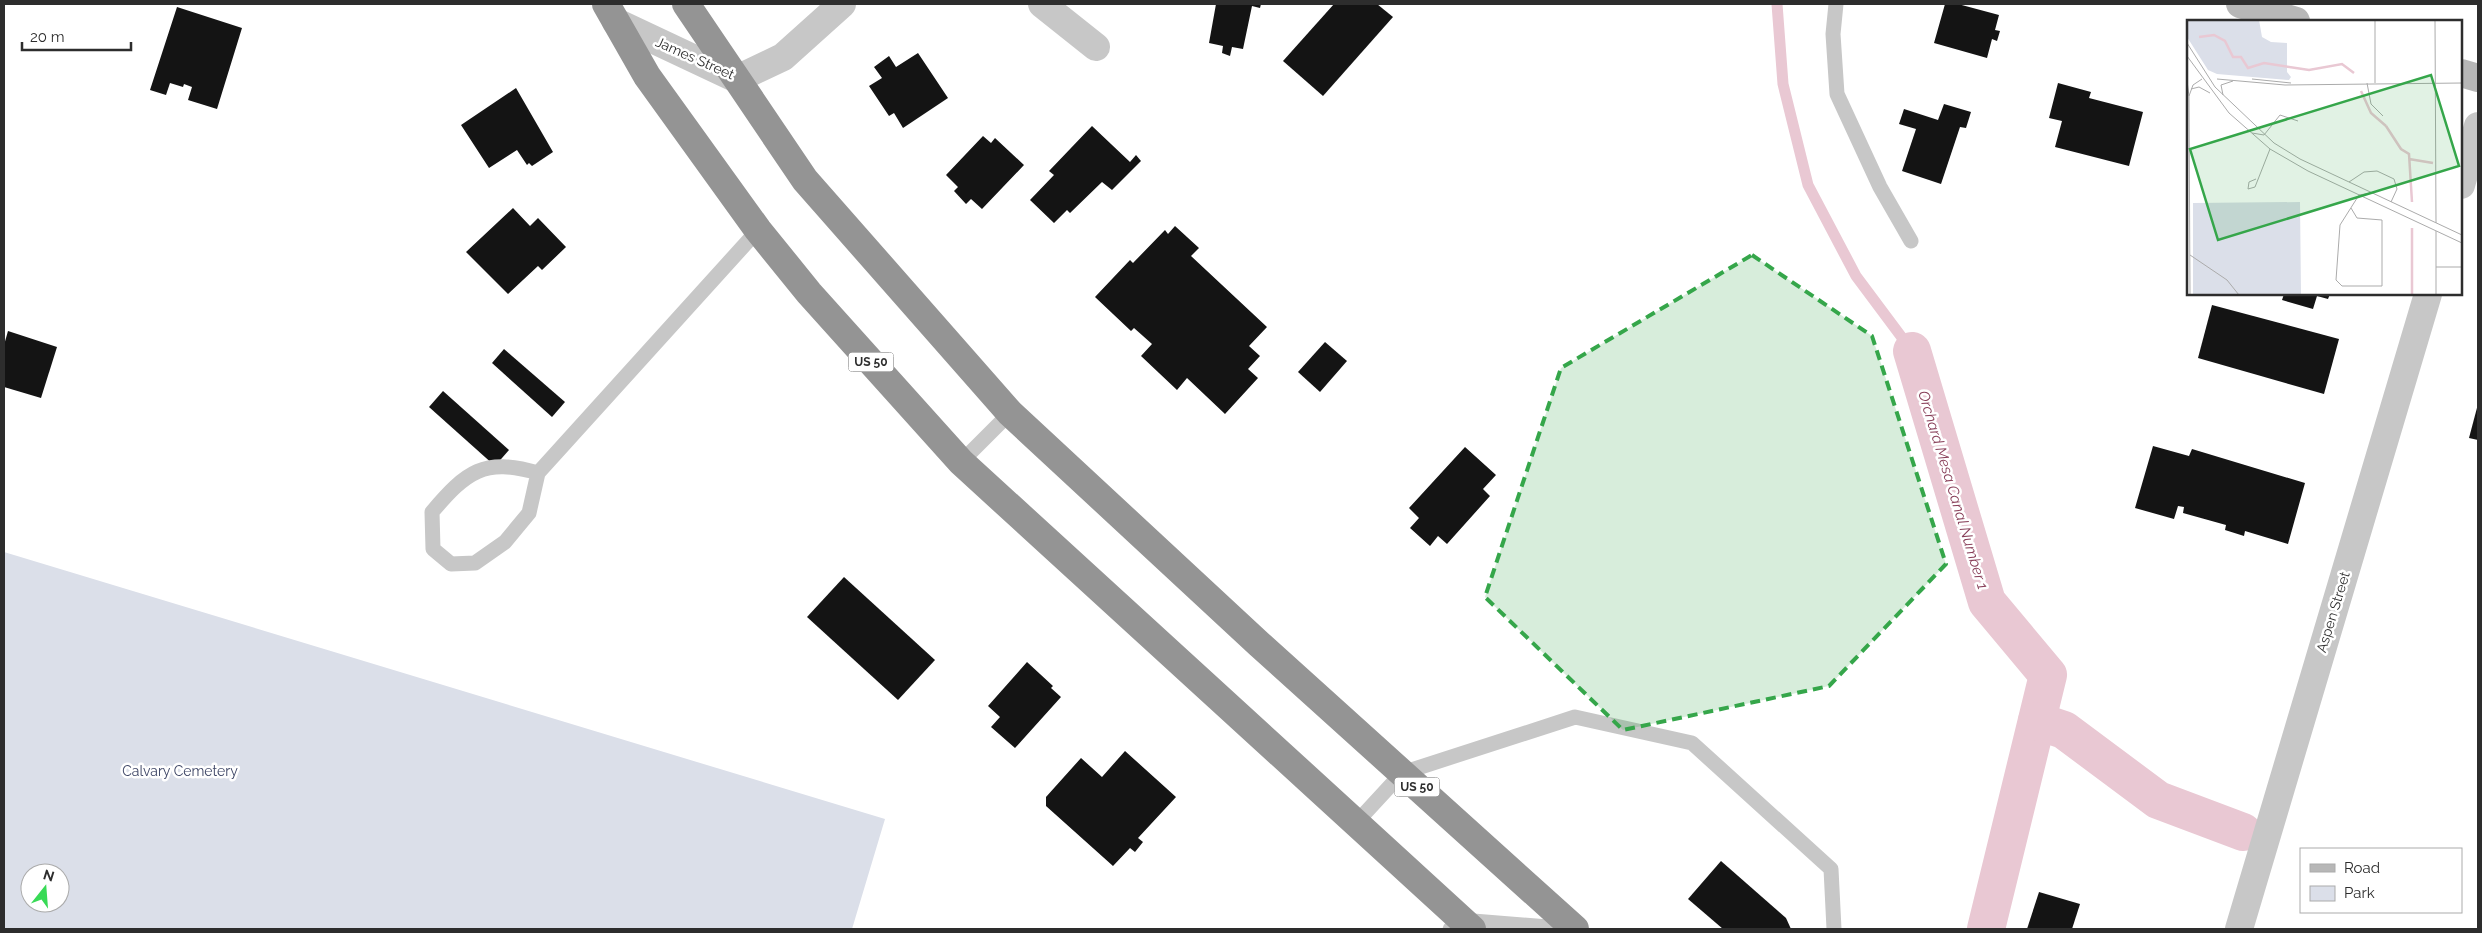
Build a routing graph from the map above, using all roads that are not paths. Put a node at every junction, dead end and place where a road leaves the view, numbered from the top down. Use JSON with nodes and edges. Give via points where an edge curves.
{"nodes":[{"id":1,"x":686,"y":4,"type":"edge"},
{"id":2,"x":842,"y":4,"type":"edge"},
{"id":3,"x":1042,"y":4,"type":"edge"},
{"id":4,"x":1836,"y":4,"type":"edge"},
{"id":5,"x":2240,"y":4,"type":"edge"},
{"id":6,"x":611,"y":13,"type":"edge"},
{"id":7,"x":2293,"y":20,"type":"edge"},
{"id":8,"x":1096,"y":47,"type":"dead end"},
{"id":9,"x":2462,"y":73,"type":"edge"},
{"id":10,"x":2478,"y":78,"type":"edge"},
{"id":11,"x":737,"y":79,"type":"junction"},
{"id":12,"x":2478,"y":126,"type":"edge"},
{"id":13,"x":2462,"y":181,"type":"edge"},
{"id":14,"x":758,"y":230,"type":"junction"},
{"id":15,"x":1911,"y":241,"type":"dead end"},
{"id":16,"x":2428,"y":295,"type":"edge"},
{"id":17,"x":1010,"y":413,"type":"junction"},
{"id":18,"x":961,"y":462,"type":"junction"},
{"id":19,"x":538,"y":473,"type":"junction"},
{"id":20,"x":1402,"y":773,"type":"junction"},
{"id":21,"x":1355,"y":824,"type":"junction"},
{"id":22,"x":1461,"y":926,"type":"edge"},
{"id":23,"x":1575,"y":929,"type":"edge"},
{"id":24,"x":1834,"y":929,"type":"edge"},
{"id":25,"x":2239,"y":929,"type":"edge"}],
"edges":[{"from":1,"to":11,"type":"highway","number":"US 50"},
{"from":2,"to":11,"type":"street","name":"James Street","via":[[783,57]]},
{"from":3,"to":8,"type":"street"},
{"from":4,"to":15,"type":"lane","via":[[1837,94],[1880,187]]},
{"from":5,"to":7,"type":"main road"},
{"from":6,"to":11,"type":"street","name":"James Street"},
{"from":6,"to":14,"type":"highway","number":"US 50","via":[[648,76]]},
{"from":9,"to":10,"type":"main road"},
{"from":11,"to":17,"type":"highway","number":"US 50","via":[[804,180]]},
{"from":12,"to":13,"type":"street"},
{"from":14,"to":18,"type":"highway","number":"US 50","via":[[809,293]]},
{"from":14,"to":19,"type":"lane"},
{"from":16,"to":25,"type":"street","name":"Aspen Street"},
{"from":17,"to":18,"type":"lane"},
{"from":17,"to":20,"type":"highway","number":"US 50"},
{"from":18,"to":21,"type":"highway","number":"US 50"},
{"from":19,"to":19,"type":"lane","via":[[529,512],[504,542],[475,563],[451,564],[433,549],[432,512],[456,484],[480,469],[515,466]]},
{"from":20,"to":21,"type":"lane"},
{"from":20,"to":23,"type":"highway","number":"US 50"},
{"from":20,"to":24,"type":"lane","via":[[1574,717],[1692,743],[1831,869]]},
{"from":21,"to":22,"type":"highway","number":"US 50"},
{"from":22,"to":23,"type":"lane"}]}
